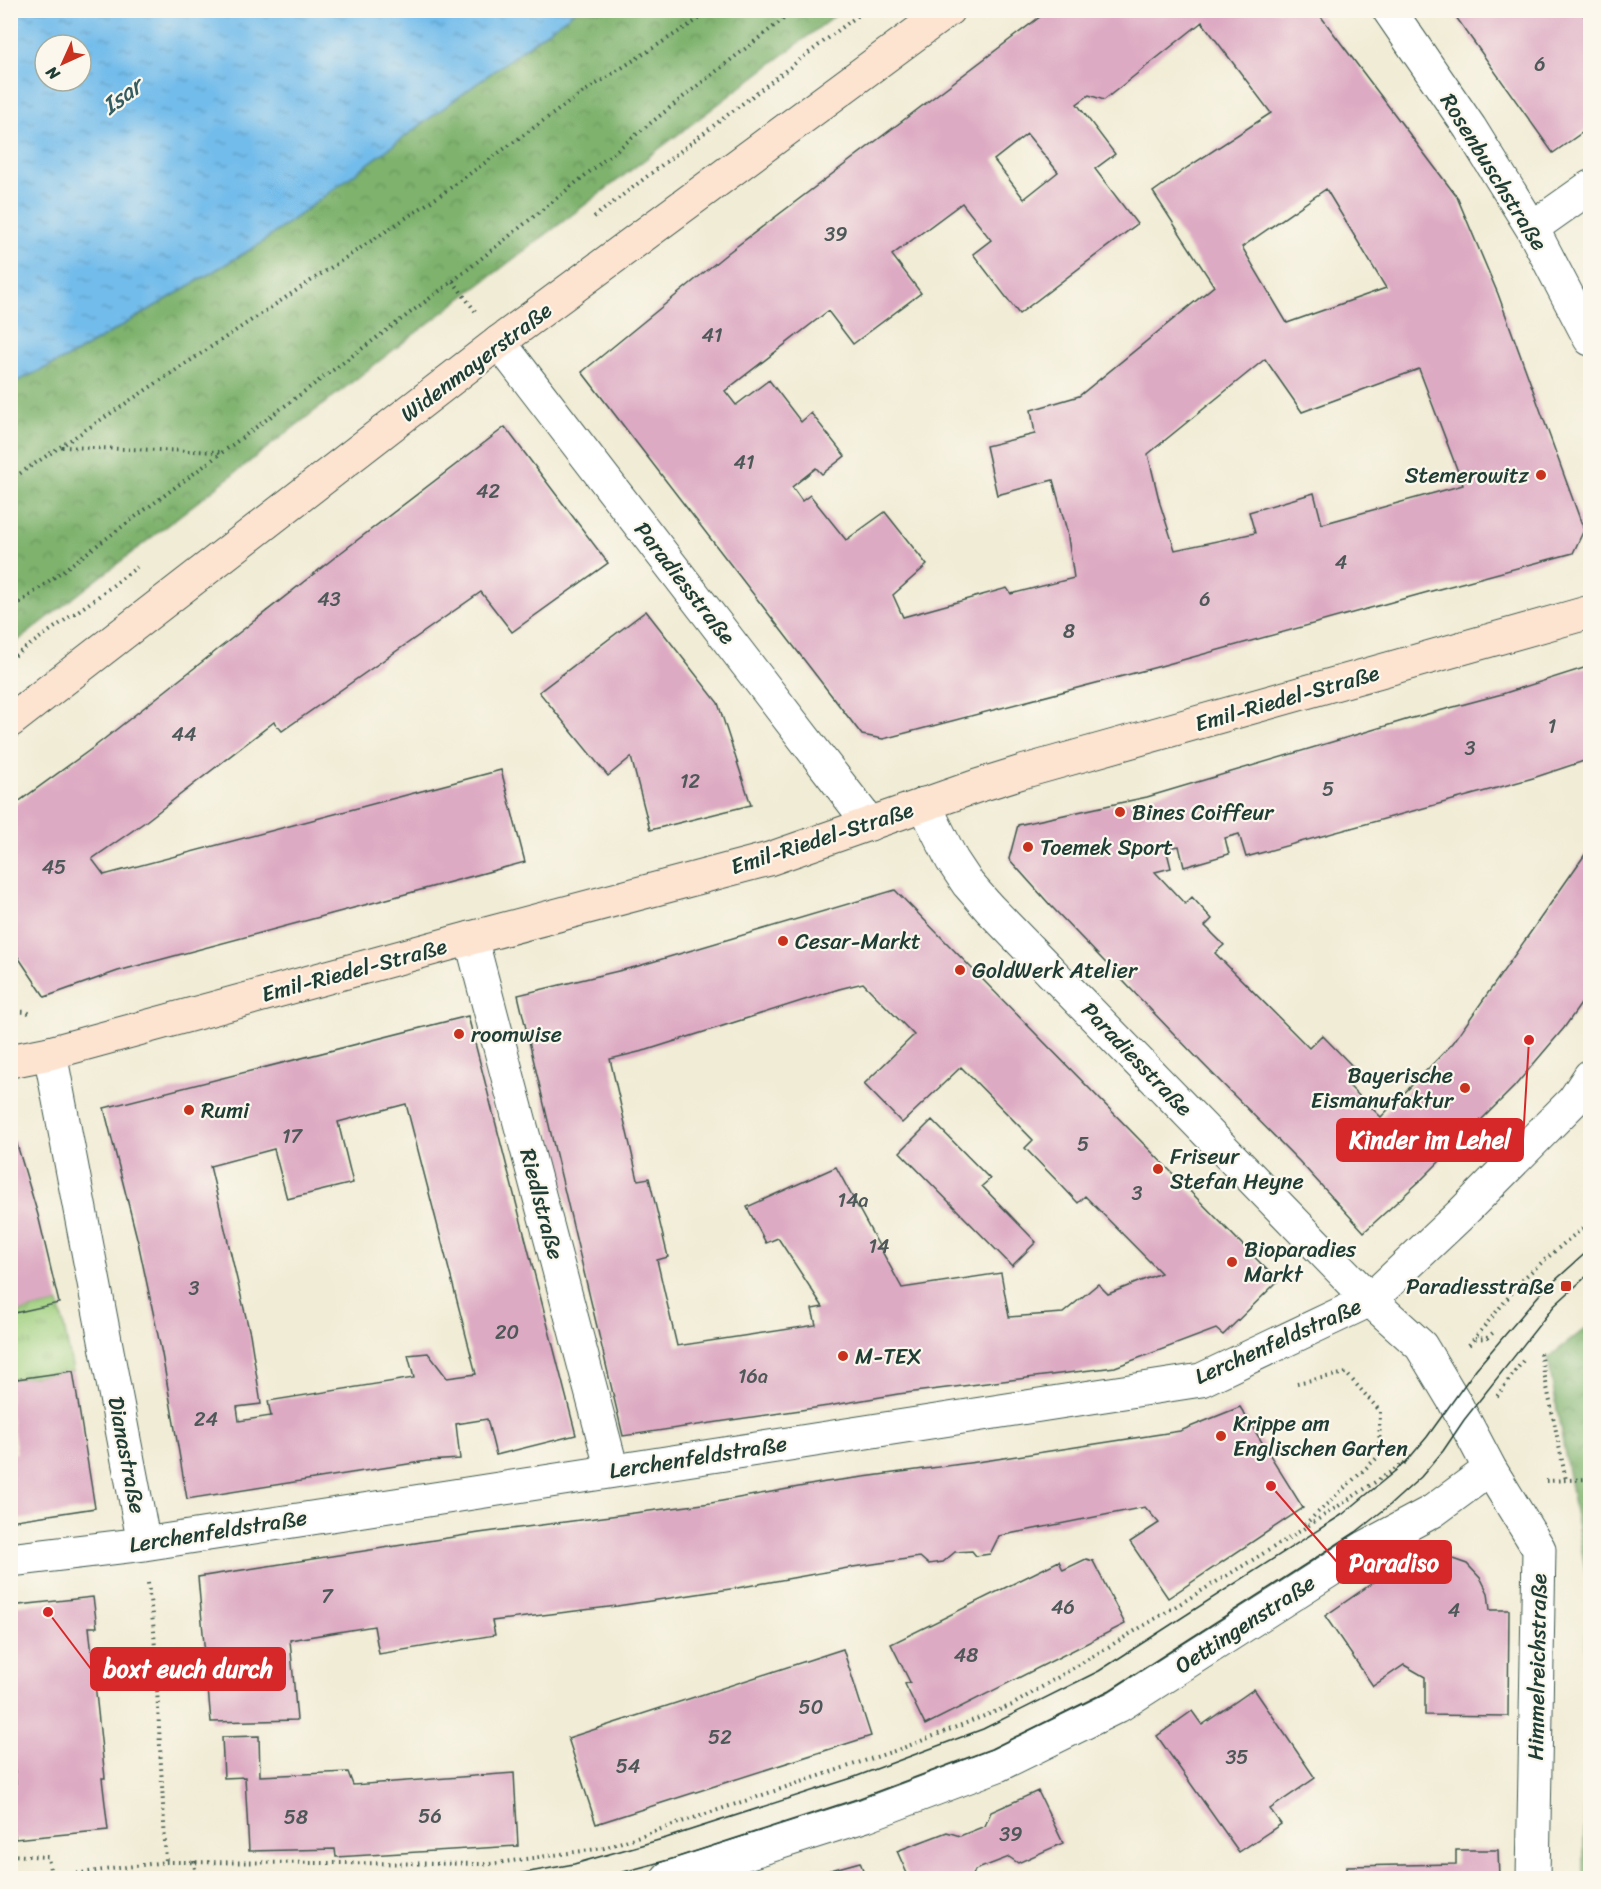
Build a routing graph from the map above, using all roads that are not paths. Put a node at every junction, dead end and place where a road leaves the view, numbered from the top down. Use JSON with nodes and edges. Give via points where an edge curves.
{"nodes":[{"id":1,"x":948,"y":10,"type":"edge"},
{"id":2,"x":1389,"y":10,"type":"edge"},
{"id":3,"x":1590,"y":186,"type":"edge"},
{"id":4,"x":1532,"y":228,"type":"junction"},
{"id":5,"x":1590,"y":339,"type":"edge"},
{"id":6,"x":500,"y":342,"type":"junction"},
{"id":7,"x":1590,"y":612,"type":"edge"},
{"id":8,"x":10,"y":721,"type":"edge"},
{"id":9,"x":924,"y":804,"type":"junction"},
{"id":10,"x":870,"y":824,"type":"junction"},
{"id":11,"x":471,"y":938,"type":"junction"},
{"id":12,"x":50,"y":1053,"type":"junction"},
{"id":13,"x":10,"y":1061,"type":"edge"},
{"id":14,"x":1585,"y":1095,"type":"edge"},
{"id":15,"x":1370,"y":1300,"type":"junction"},
{"id":16,"x":1490,"y":1469,"type":"junction"},
{"id":17,"x":612,"y":1470,"type":"junction"},
{"id":18,"x":144,"y":1544,"type":"junction"},
{"id":19,"x":10,"y":1560,"type":"edge"},
{"id":20,"x":668,"y":1878,"type":"edge"},
{"id":21,"x":1533,"y":1878,"type":"edge"}],
"edges":[{"from":1,"to":6,"type":"main road","name":"Widenmayerstraße"},
{"from":2,"to":4,"type":"street","name":"Rosenbuschstraße","via":[[1470,128]]},
{"from":3,"to":4,"type":"street"},
{"from":4,"to":5,"type":"street","name":"Rosenbuschstraße"},
{"from":6,"to":8,"type":"main road","name":"Widenmayerstraße"},
{"from":6,"to":10,"type":"street","name":"Paradiesstraße"},
{"from":7,"to":9,"type":"main road","name":"Emil-Riedel-Straße","via":[[1022,772]]},
{"from":9,"to":10,"type":"main road","name":"Emil-Riedel-Straße"},
{"from":9,"to":15,"type":"street","name":"Paradiesstraße","via":[[951,861],[968,884]]},
{"from":10,"to":11,"type":"main road","name":"Emil-Riedel-Straße","via":[[769,859]]},
{"from":11,"to":12,"type":"main road","name":"Emil-Riedel-Straße"},
{"from":11,"to":17,"type":"street","name":"Riedlstraße"},
{"from":12,"to":13,"type":"main road"},
{"from":12,"to":18,"type":"street","name":"Dianastraße"},
{"from":14,"to":15,"type":"street"},
{"from":15,"to":16,"type":"street","via":[[1421,1346]]},
{"from":15,"to":17,"type":"street","name":"Lerchenfeldstraße","via":[[1202,1380]]},
{"from":16,"to":20,"type":"street","name":"Oettingenstraße","via":[[1433,1511],[1366,1547],[1118,1706],[998,1765],[866,1815]]},
{"from":16,"to":21,"type":"street","name":"Himmelreichstraße","via":[[1539,1549]]},
{"from":17,"to":18,"type":"street","name":"Lerchenfeldstraße"},
{"from":18,"to":19,"type":"street","name":"Lerchenfeldstraße"}]}
